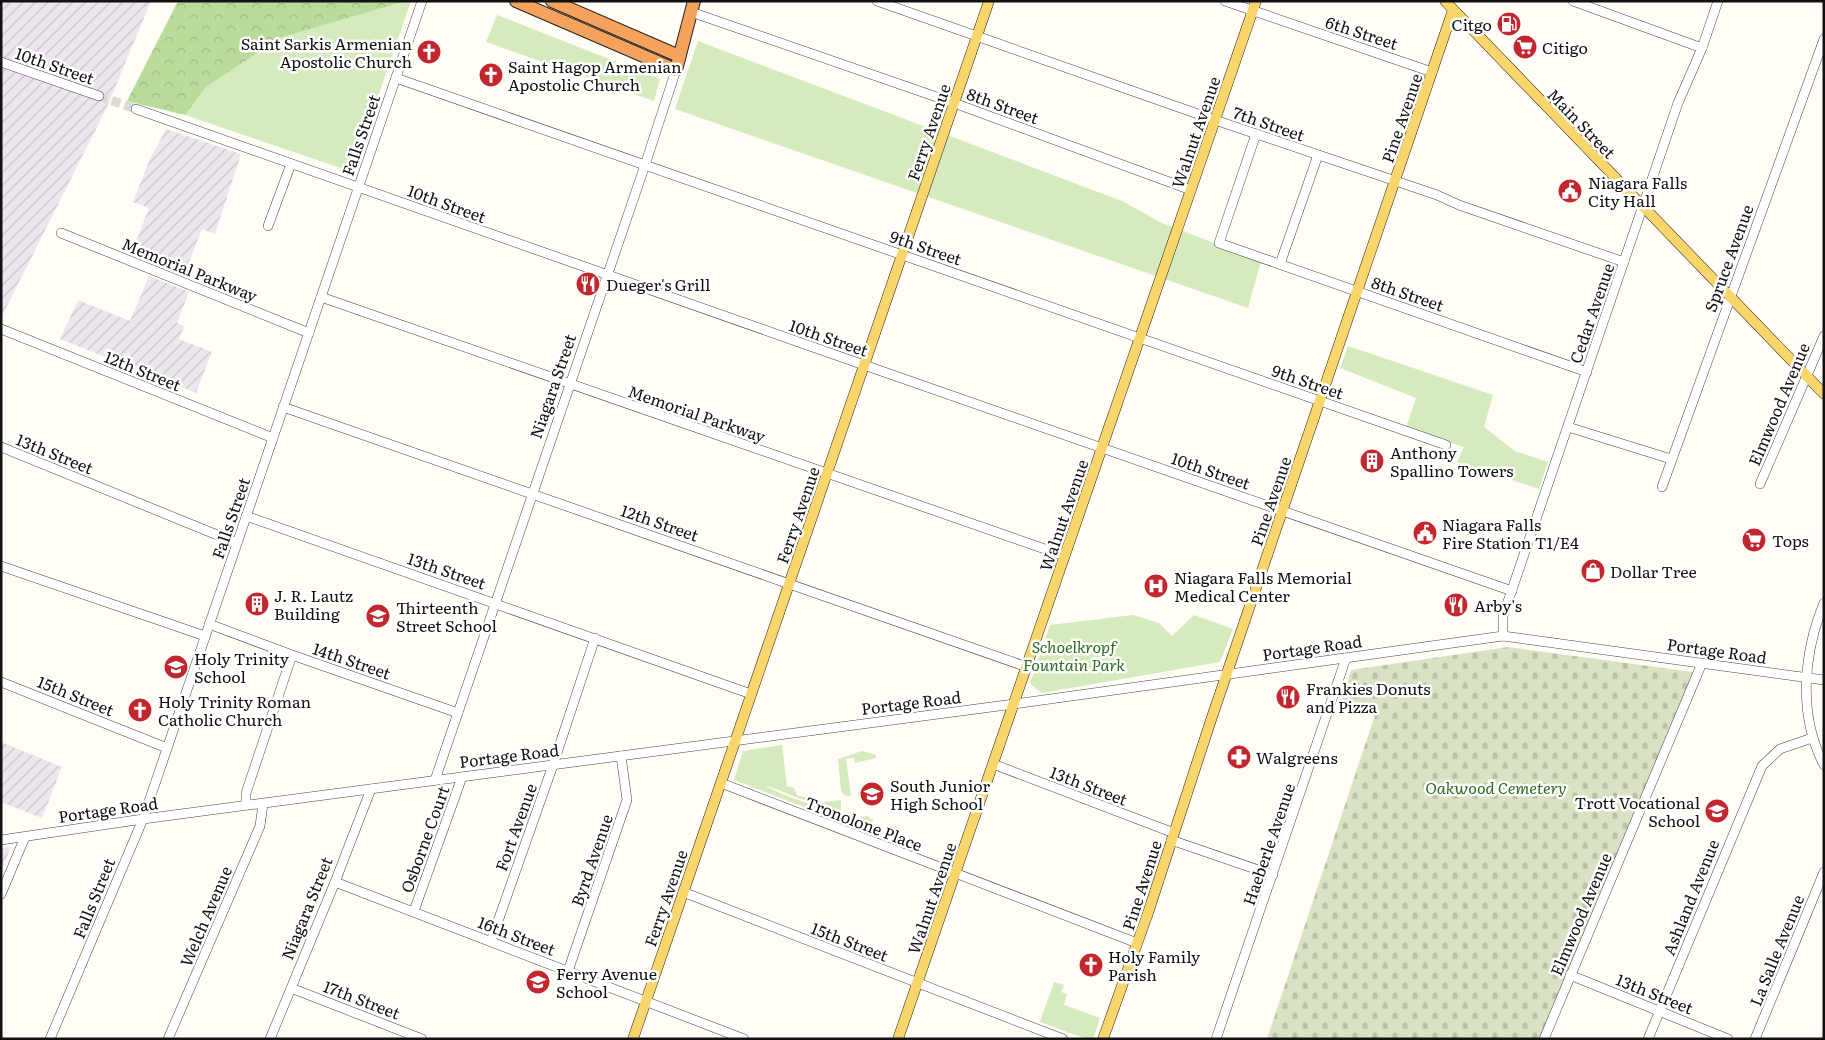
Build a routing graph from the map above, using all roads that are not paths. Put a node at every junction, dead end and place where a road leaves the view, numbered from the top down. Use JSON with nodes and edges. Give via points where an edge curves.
{"nodes":[{"id":1,"x":422,"y":1,"type":"edge"},
{"id":2,"x":516,"y":1,"type":"edge"},
{"id":3,"x":552,"y":1,"type":"edge"},
{"id":4,"x":877,"y":1,"type":"edge"},
{"id":5,"x":989,"y":1,"type":"edge"},
{"id":6,"x":1225,"y":1,"type":"edge"},
{"id":7,"x":1445,"y":1,"type":"edge"},
{"id":8,"x":1574,"y":1,"type":"edge"},
{"id":9,"x":1718,"y":1,"type":"edge"},
{"id":10,"x":1254,"y":6,"type":"edge"},
{"id":11,"x":1455,"y":6,"type":"edge"},
{"id":12,"x":692,"y":7,"type":"edge"},
{"id":13,"x":977,"y":36,"type":"junction"},
{"id":14,"x":1824,"y":39,"type":"edge"},
{"id":15,"x":1702,"y":48,"type":"junction"},
{"id":16,"x":679,"y":56,"type":"junction"},
{"id":17,"x":1,"y":62,"type":"edge"},
{"id":18,"x":676,"y":70,"type":"junction"},
{"id":19,"x":1432,"y":72,"type":"junction"},
{"id":20,"x":396,"y":78,"type":"junction"},
{"id":21,"x":99,"y":96,"type":"tunnel mouth"},
{"id":22,"x":954,"y":103,"type":"junction"},
{"id":23,"x":136,"y":109,"type":"tunnel mouth"},
{"id":24,"x":1215,"y":120,"type":"junction"},
{"id":25,"x":1256,"y":134,"type":"junction"},
{"id":26,"x":1318,"y":155,"type":"junction"},
{"id":27,"x":291,"y":164,"type":"junction"},
{"id":28,"x":645,"y":165,"type":"junction"},
{"id":29,"x":1396,"y":181,"type":"junction"},
{"id":30,"x":358,"y":187,"type":"junction"},
{"id":31,"x":1191,"y":190,"type":"junction"},
{"id":32,"x":1643,"y":207,"type":"junction"},
{"id":33,"x":268,"y":226,"type":"dead end"},
{"id":34,"x":61,"y":233,"type":"dead end"},
{"id":35,"x":902,"y":254,"type":"junction"},
{"id":36,"x":1624,"y":262,"type":"junction"},
{"id":37,"x":1280,"y":264,"type":"junction"},
{"id":38,"x":607,"y":275,"type":"junction"},
{"id":39,"x":1357,"y":291,"type":"junction"},
{"id":40,"x":321,"y":297,"type":"junction"},
{"id":41,"x":1730,"y":297,"type":"junction"},
{"id":42,"x":1,"y":329,"type":"edge"},
{"id":43,"x":309,"y":333,"type":"junction"},
{"id":44,"x":1824,"y":336,"type":"edge"},
{"id":45,"x":1140,"y":338,"type":"junction"},
{"id":46,"x":864,"y":365,"type":"junction"},
{"id":47,"x":1586,"y":372,"type":"junction"},
{"id":48,"x":1807,"y":377,"type":"junction"},
{"id":49,"x":570,"y":385,"type":"junction"},
{"id":50,"x":1824,"y":394,"type":"edge"},
{"id":51,"x":1320,"y":401,"type":"junction"},
{"id":52,"x":283,"y":407,"type":"junction"},
{"id":53,"x":1568,"y":426,"type":"junction"},
{"id":54,"x":273,"y":438,"type":"junction"},
{"id":55,"x":1446,"y":445,"type":"dead end"},
{"id":56,"x":1,"y":447,"type":"edge"},
{"id":57,"x":1102,"y":448,"type":"junction"},
{"id":58,"x":1671,"y":460,"type":"junction"},
{"id":59,"x":827,"y":474,"type":"junction"},
{"id":60,"x":1760,"y":484,"type":"dead end"},
{"id":61,"x":1662,"y":487,"type":"dead end"},
{"id":62,"x":533,"y":494,"type":"junction"},
{"id":63,"x":1283,"y":510,"type":"junction"},
{"id":64,"x":246,"y":516,"type":"junction"},
{"id":65,"x":237,"y":542,"type":"junction"},
{"id":66,"x":1065,"y":556,"type":"junction"},
{"id":67,"x":1,"y":566,"type":"edge"},
{"id":68,"x":789,"y":584,"type":"junction"},
{"id":69,"x":1512,"y":591,"type":"junction"},
{"id":70,"x":495,"y":603,"type":"junction"},
{"id":71,"x":1824,"y":603,"type":"edge"},
{"id":72,"x":209,"y":624,"type":"junction"},
{"id":73,"x":205,"y":636,"type":"junction"},
{"id":74,"x":1503,"y":636,"type":"junction"},
{"id":75,"x":595,"y":638,"type":"junction"},
{"id":76,"x":292,"y":655,"type":"junction"},
{"id":77,"x":1346,"y":658,"type":"junction"},
{"id":78,"x":1702,"y":663,"type":"junction"},
{"id":79,"x":1027,"y":667,"type":"junction"},
{"id":80,"x":1227,"y":673,"type":"junction"},
{"id":81,"x":1805,"y":678,"type":"junction"},
{"id":82,"x":1824,"y":680,"type":"edge"},
{"id":83,"x":1,"y":682,"type":"edge"},
{"id":84,"x":751,"y":694,"type":"junction"},
{"id":85,"x":1014,"y":704,"type":"junction"},
{"id":86,"x":458,"y":713,"type":"junction"},
{"id":87,"x":1812,"y":738,"type":"junction"},
{"id":88,"x":735,"y":740,"type":"junction"},
{"id":89,"x":167,"y":748,"type":"junction"},
{"id":90,"x":621,"y":756,"type":"junction"},
{"id":91,"x":993,"y":764,"type":"junction"},
{"id":92,"x":553,"y":765,"type":"junction"},
{"id":93,"x":1824,"y":765,"type":"edge"},
{"id":94,"x":462,"y":777,"type":"junction"},
{"id":95,"x":435,"y":780,"type":"junction"},
{"id":96,"x":721,"y":783,"type":"junction"},
{"id":97,"x":370,"y":789,"type":"junction"},
{"id":98,"x":263,"y":804,"type":"junction"},
{"id":99,"x":246,"y":805,"type":"junction"},
{"id":100,"x":143,"y":819,"type":"junction"},
{"id":101,"x":25,"y":837,"type":"junction"},
{"id":102,"x":1172,"y":837,"type":"junction"},
{"id":103,"x":1,"y":840,"type":"edge"},
{"id":104,"x":1824,"y":872,"type":"edge"},
{"id":105,"x":955,"y":874,"type":"junction"},
{"id":106,"x":1273,"y":875,"type":"junction"},
{"id":107,"x":335,"y":882,"type":"junction"},
{"id":108,"x":683,"y":892,"type":"junction"},
{"id":109,"x":1,"y":894,"type":"edge"},
{"id":110,"x":414,"y":911,"type":"junction"},
{"id":111,"x":490,"y":941,"type":"junction"},
{"id":112,"x":1137,"y":943,"type":"junction"},
{"id":113,"x":568,"y":971,"type":"junction"},
{"id":114,"x":1570,"y":975,"type":"junction"},
{"id":115,"x":917,"y":983,"type":"junction"},
{"id":116,"x":291,"y":988,"type":"junction"},
{"id":117,"x":646,"y":1000,"type":"junction"},
{"id":118,"x":1659,"y":1011,"type":"junction"},
{"id":119,"x":50,"y":1039,"type":"edge"},
{"id":120,"x":168,"y":1039,"type":"edge"},
{"id":121,"x":270,"y":1039,"type":"edge"},
{"id":122,"x":422,"y":1039,"type":"edge"},
{"id":123,"x":632,"y":1039,"type":"edge"},
{"id":124,"x":744,"y":1039,"type":"edge"},
{"id":125,"x":898,"y":1039,"type":"edge"},
{"id":126,"x":1063,"y":1039,"type":"edge"},
{"id":127,"x":1104,"y":1039,"type":"edge"},
{"id":128,"x":1216,"y":1039,"type":"edge"},
{"id":129,"x":1544,"y":1039,"type":"edge"},
{"id":130,"x":1648,"y":1039,"type":"edge"},
{"id":131,"x":1728,"y":1039,"type":"edge"},
{"id":132,"x":1755,"y":1039,"type":"edge"}],
"edges":[{"from":1,"to":20,"type":"street","name":"Falls Street"},
{"from":2,"to":18,"type":"highway"},
{"from":3,"to":16,"type":"highway"},
{"from":4,"to":13,"type":"street","name":"7th Street"},
{"from":5,"to":13,"type":"main road","name":"Ferry Avenue"},
{"from":6,"to":10,"type":"street","name":"6th Street"},
{"from":7,"to":11,"type":"main road","name":"Main Street"},
{"from":8,"to":15,"type":"street"},
{"from":9,"to":15,"type":"street","name":"Cedar Avenue"},
{"from":10,"to":19,"type":"street","name":"6th Street"},
{"from":10,"to":24,"type":"main road","name":"Walnut Avenue"},
{"from":11,"to":19,"type":"main road","name":"Pine Avenue"},
{"from":11,"to":32,"type":"main road","name":"Main Street"},
{"from":12,"to":16,"type":"highway","name":"Niagara Street"},
{"from":12,"to":22,"type":"street","name":"8th Street"},
{"from":13,"to":22,"type":"main road","name":"Ferry Avenue"},
{"from":13,"to":24,"type":"street","name":"7th Street"},
{"from":14,"to":41,"type":"street","name":"Spruce Avenue"},
{"from":15,"to":32,"type":"street","name":"Cedar Avenue","via":[[1680,98]]},
{"from":16,"to":18,"type":"highway","name":"Niagara Street"},
{"from":17,"to":21,"type":"street","name":"10th Street"},
{"from":18,"to":28,"type":"street","name":"Niagara Street"},
{"from":19,"to":29,"type":"main road","name":"Pine Avenue"},
{"from":20,"to":28,"type":"street","name":"9th Street"},
{"from":20,"to":30,"type":"street","name":"Falls Street"},
{"from":22,"to":31,"type":"street","name":"8th Street"},
{"from":22,"to":35,"type":"main road","name":"Ferry Avenue"},
{"from":23,"to":27,"type":"street","name":"10th Street"},
{"from":24,"to":25,"type":"street","name":"7th Street"},
{"from":24,"to":31,"type":"main road","name":"Walnut Avenue"},
{"from":25,"to":26,"type":"street","name":"7th Street"},
{"from":25,"to":37,"type":"street","name":"8th Street","via":[[1219,243]]},
{"from":26,"to":29,"type":"street","name":"7th Street"},
{"from":26,"to":37,"type":"street"},
{"from":27,"to":30,"type":"street","name":"10th Street"},
{"from":27,"to":33,"type":"street"},
{"from":28,"to":35,"type":"street","name":"9th Street"},
{"from":28,"to":38,"type":"street","name":"Niagara Street"},
{"from":29,"to":36,"type":"street","name":"7th Street"},
{"from":29,"to":39,"type":"main road","name":"Pine Avenue"},
{"from":30,"to":38,"type":"street","name":"10th Street"},
{"from":30,"to":40,"type":"street","name":"Falls Street"},
{"from":31,"to":45,"type":"main road","name":"Walnut Avenue"},
{"from":32,"to":36,"type":"street","name":"Cedar Avenue"},
{"from":32,"to":41,"type":"main road","name":"Main Street"},
{"from":34,"to":43,"type":"street","name":"Memorial Parkway"},
{"from":35,"to":45,"type":"street","name":"9th Street"},
{"from":35,"to":46,"type":"main road","name":"Ferry Avenue"},
{"from":36,"to":47,"type":"street","name":"Cedar Avenue"},
{"from":37,"to":39,"type":"street","name":"8th Street"},
{"from":38,"to":46,"type":"street","name":"10th Street"},
{"from":38,"to":49,"type":"street","name":"Niagara Street"},
{"from":39,"to":47,"type":"street","name":"8th Street"},
{"from":39,"to":51,"type":"main road","name":"Pine Avenue"},
{"from":40,"to":43,"type":"street","name":"Falls Street"},
{"from":40,"to":49,"type":"street","name":"Memorial Parkway"},
{"from":41,"to":48,"type":"main road","name":"Main Street"},
{"from":41,"to":58,"type":"street","name":"Spruce Avenue"},
{"from":42,"to":54,"type":"street","name":"12th Street"},
{"from":43,"to":52,"type":"street","name":"Falls Street"},
{"from":44,"to":48,"type":"street","name":"Elmwood Avenue"},
{"from":45,"to":51,"type":"street","name":"9th Street"},
{"from":45,"to":57,"type":"main road","name":"Walnut Avenue"},
{"from":46,"to":57,"type":"street","name":"10th Street"},
{"from":46,"to":59,"type":"main road","name":"Ferry Avenue"},
{"from":47,"to":53,"type":"street","name":"Cedar Avenue"},
{"from":48,"to":50,"type":"main road","name":"Main Street"},
{"from":48,"to":60,"type":"street","name":"Elmwood Avenue"},
{"from":49,"to":59,"type":"street","name":"Memorial Parkway"},
{"from":49,"to":62,"type":"street","name":"Niagara Street"},
{"from":51,"to":55,"type":"street","name":"9th Street"},
{"from":51,"to":63,"type":"main road","name":"Pine Avenue"},
{"from":52,"to":54,"type":"street","name":"Falls Street"},
{"from":52,"to":62,"type":"street","name":"12th Street"},
{"from":53,"to":58,"type":"street"},
{"from":53,"to":69,"type":"street","name":"Cedar Avenue"},
{"from":54,"to":64,"type":"street","name":"Falls Street"},
{"from":56,"to":65,"type":"street","name":"13th Street"},
{"from":57,"to":63,"type":"street","name":"10th Street"},
{"from":57,"to":66,"type":"main road","name":"Walnut Avenue"},
{"from":58,"to":61,"type":"street","name":"Spruce Avenue"},
{"from":59,"to":66,"type":"street","name":"Memorial Parkway"},
{"from":59,"to":68,"type":"main road","name":"Ferry Avenue"},
{"from":62,"to":68,"type":"street","name":"12th Street"},
{"from":62,"to":70,"type":"street","name":"Niagara Street"},
{"from":63,"to":69,"type":"street","name":"10th Street"},
{"from":63,"to":80,"type":"main road","name":"Pine Avenue"},
{"from":64,"to":65,"type":"street","name":"Falls Street"},
{"from":64,"to":70,"type":"street","name":"13th Street"},
{"from":65,"to":72,"type":"street","name":"Falls Street"},
{"from":66,"to":79,"type":"main road","name":"Walnut Avenue"},
{"from":67,"to":73,"type":"street"},
{"from":68,"to":79,"type":"street","name":"12th Street"},
{"from":68,"to":84,"type":"main road","name":"Ferry Avenue"},
{"from":69,"to":74,"type":"street","name":"Cedar Avenue","via":[[1503,616]]},
{"from":70,"to":75,"type":"street","name":"13th Street"},
{"from":70,"to":86,"type":"street","name":"Niagara Street"},
{"from":71,"to":81,"type":"street"},
{"from":72,"to":73,"type":"street","name":"Falls Street"},
{"from":72,"to":76,"type":"street","name":"14th Street"},
{"from":73,"to":89,"type":"street","name":"Falls Street"},
{"from":74,"to":77,"type":"street","name":"Portage Road"},
{"from":74,"to":78,"type":"street","name":"Portage Road"},
{"from":75,"to":84,"type":"street","name":"13th Street"},
{"from":75,"to":92,"type":"street","name":"Fort Avenue"},
{"from":76,"to":86,"type":"street","name":"14th Street"},
{"from":76,"to":99,"type":"street","via":[[246,793]]},
{"from":77,"to":80,"type":"street","name":"Portage Road"},
{"from":77,"to":106,"type":"street","name":"Haeberle Avenue"},
{"from":78,"to":81,"type":"street","name":"Portage Road"},
{"from":78,"to":114,"type":"street","name":"Elmwood Avenue"},
{"from":79,"to":85,"type":"main road","name":"Walnut Avenue"},
{"from":80,"to":85,"type":"street","name":"Portage Road"},
{"from":80,"to":102,"type":"main road","name":"Pine Avenue"},
{"from":81,"to":82,"type":"street","name":"Portage Road"},
{"from":81,"to":87,"type":"street"},
{"from":83,"to":89,"type":"street","name":"15th Street"},
{"from":84,"to":88,"type":"main road","name":"Ferry Avenue"},
{"from":85,"to":88,"type":"street","name":"Portage Road"},
{"from":85,"to":91,"type":"main road","name":"Walnut Avenue"},
{"from":86,"to":95,"type":"street","name":"Niagara Street"},
{"from":87,"to":93,"type":"street"},
{"from":87,"to":118,"type":"street","name":"Ashland Avenue","via":[[1780,749],[1762,766]]},
{"from":88,"to":90,"type":"street","name":"Portage Road"},
{"from":88,"to":96,"type":"main road","name":"Ferry Avenue"},
{"from":89,"to":100,"type":"street","name":"Falls Street"},
{"from":90,"to":92,"type":"street","name":"Portage Road"},
{"from":90,"to":113,"type":"street","name":"Byrd Avenue","via":[[627,800]]},
{"from":91,"to":102,"type":"street","name":"13th Street"},
{"from":91,"to":105,"type":"main road","name":"Walnut Avenue"},
{"from":92,"to":94,"type":"street","name":"Portage Road"},
{"from":92,"to":111,"type":"street","name":"Fort Avenue"},
{"from":94,"to":95,"type":"street","name":"Portage Road"},
{"from":94,"to":110,"type":"street","name":"Osborne Court"},
{"from":95,"to":97,"type":"street","name":"Portage Road"},
{"from":96,"to":105,"type":"street","name":"Tronolone Place"},
{"from":96,"to":108,"type":"main road","name":"Ferry Avenue"},
{"from":97,"to":98,"type":"street","name":"Portage Road"},
{"from":97,"to":107,"type":"street","name":"Niagara Street"},
{"from":98,"to":99,"type":"street","name":"Portage Road"},
{"from":98,"to":120,"type":"street","name":"Welch Avenue","via":[[260,826]]},
{"from":99,"to":100,"type":"street","name":"Portage Road"},
{"from":100,"to":101,"type":"street","name":"Portage Road"},
{"from":100,"to":119,"type":"street","name":"Falls Street"},
{"from":101,"to":103,"type":"street","name":"Portage Road"},
{"from":101,"to":109,"type":"street"},
{"from":102,"to":106,"type":"street","name":"13th Street"},
{"from":102,"to":112,"type":"main road","name":"Pine Avenue"},
{"from":104,"to":132,"type":"street","name":"La Salle Avenue"},
{"from":105,"to":112,"type":"street","name":"Tronolone Place"},
{"from":105,"to":115,"type":"main road","name":"Walnut Avenue"},
{"from":106,"to":128,"type":"street","name":"Haeberle Avenue"},
{"from":107,"to":110,"type":"street","name":"16th Street"},
{"from":107,"to":116,"type":"street","name":"Niagara Street"},
{"from":108,"to":115,"type":"street","name":"15th Street"},
{"from":108,"to":117,"type":"main road","name":"Ferry Avenue"},
{"from":110,"to":111,"type":"street","name":"16th Street"},
{"from":111,"to":113,"type":"street","name":"16th Street"},
{"from":112,"to":127,"type":"main road","name":"Pine Avenue"},
{"from":113,"to":117,"type":"street","name":"16th Street"},
{"from":114,"to":118,"type":"street","name":"13th Street"},
{"from":114,"to":129,"type":"street","name":"Elmwood Avenue"},
{"from":115,"to":125,"type":"main road","name":"Walnut Avenue"},
{"from":115,"to":126,"type":"street","name":"15th Street"},
{"from":116,"to":121,"type":"street","name":"Niagara Street"},
{"from":116,"to":122,"type":"street","name":"17th Street"},
{"from":117,"to":123,"type":"main road","name":"Ferry Avenue"},
{"from":117,"to":124,"type":"street","name":"16th Street"},
{"from":118,"to":130,"type":"street","name":"Ashland Avenue"},
{"from":118,"to":131,"type":"street","name":"13th Street"}]}
